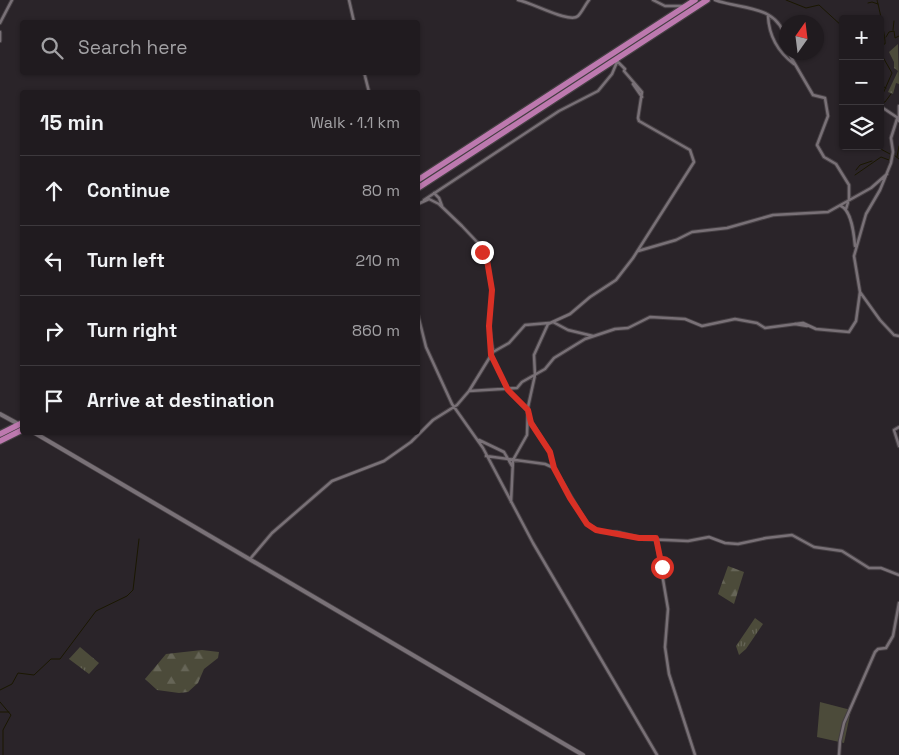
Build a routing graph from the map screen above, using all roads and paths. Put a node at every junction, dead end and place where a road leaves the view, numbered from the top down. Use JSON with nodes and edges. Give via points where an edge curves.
{"nodes":[{"id":1,"x":12,"y":0,"type":"edge"},
{"id":2,"x":349,"y":0,"type":"edge"},
{"id":3,"x":518,"y":0,"type":"edge"},
{"id":4,"x":589,"y":0,"type":"edge"},
{"id":5,"x":653,"y":0,"type":"edge"},
{"id":6,"x":695,"y":0,"type":"edge"},
{"id":7,"x":707,"y":0,"type":"edge"},
{"id":8,"x":715,"y":0,"type":"edge"},
{"id":9,"x":685,"y":7,"type":"junction"},
{"id":10,"x":768,"y":16,"type":"junction"},
{"id":11,"x":354,"y":20,"type":"edge"},
{"id":12,"x":0,"y":23,"type":"edge"},
{"id":13,"x":779,"y":24,"type":"edge"},
{"id":14,"x":0,"y":32,"type":"edge"},
{"id":15,"x":0,"y":41,"type":"edge"},
{"id":16,"x":618,"y":59,"type":"junction"},
{"id":17,"x":792,"y":60,"type":"edge"},
{"id":18,"x":795,"y":65,"type":"junction"},
{"id":19,"x":365,"y":75,"type":"edge"},
{"id":20,"x":368,"y":90,"type":"edge"},
{"id":21,"x":899,"y":106,"type":"edge"},
{"id":22,"x":884,"y":109,"type":"edge"},
{"id":23,"x":898,"y":119,"type":"edge"},
{"id":24,"x":899,"y":128,"type":"edge"},
{"id":25,"x":895,"y":130,"type":"junction"},
{"id":26,"x":886,"y":174,"type":"junction"},
{"id":27,"x":420,"y":179,"type":"edge"},
{"id":28,"x":420,"y":187,"type":"edge"},
{"id":29,"x":434,"y":193,"type":"junction"},
{"id":30,"x":849,"y":199,"type":"junction"},
{"id":31,"x":424,"y":200,"type":"junction"},
{"id":32,"x":420,"y":203,"type":"edge"},
{"id":33,"x":840,"y":206,"type":"junction"},
{"id":34,"x":442,"y":207,"type":"junction"},
{"id":35,"x":846,"y":209,"type":"junction"},
{"id":36,"x":637,"y":251,"type":"junction"},
{"id":37,"x":854,"y":256,"type":"junction"},
{"id":38,"x":860,"y":292,"type":"junction"},
{"id":39,"x":420,"y":323,"type":"edge"},
{"id":40,"x":551,"y":323,"type":"junction"},
{"id":41,"x":537,"y":325,"type":"junction"},
{"id":42,"x":544,"y":333,"type":"junction"},
{"id":43,"x":899,"y":336,"type":"edge"},
{"id":44,"x":595,"y":337,"type":"junction"},
{"id":45,"x":492,"y":354,"type":"junction"},
{"id":46,"x":534,"y":375,"type":"junction"},
{"id":47,"x":469,"y":390,"type":"junction"},
{"id":48,"x":508,"y":390,"type":"junction"},
{"id":49,"x":454,"y":407,"type":"junction"},
{"id":50,"x":528,"y":410,"type":"junction"},
{"id":51,"x":0,"y":414,"type":"edge"},
{"id":52,"x":529,"y":417,"type":"junction"},
{"id":53,"x":20,"y":425,"type":"edge"},
{"id":54,"x":899,"y":426,"type":"edge"},
{"id":55,"x":20,"y":427,"type":"edge"},
{"id":56,"x":20,"y":427,"type":"edge"},
{"id":57,"x":420,"y":433,"type":"edge"},
{"id":58,"x":0,"y":434,"type":"edge"},
{"id":59,"x":38,"y":435,"type":"edge"},
{"id":60,"x":418,"y":435,"type":"edge"},
{"id":61,"x":478,"y":440,"type":"junction"},
{"id":62,"x":0,"y":441,"type":"edge"},
{"id":63,"x":899,"y":446,"type":"edge"},
{"id":64,"x":486,"y":456,"type":"junction"},
{"id":65,"x":509,"y":458,"type":"junction"},
{"id":66,"x":513,"y":460,"type":"junction"},
{"id":67,"x":512,"y":468,"type":"junction"},
{"id":68,"x":554,"y":468,"type":"junction"},
{"id":69,"x":511,"y":502,"type":"junction"},
{"id":70,"x":656,"y":538,"type":"junction"},
{"id":71,"x":250,"y":559,"type":"junction"},
{"id":72,"x":899,"y":575,"type":"edge"},
{"id":73,"x":899,"y":603,"type":"edge"},
{"id":74,"x":582,"y":755,"type":"edge"},
{"id":75,"x":657,"y":755,"type":"edge"},
{"id":76,"x":695,"y":755,"type":"edge"},
{"id":77,"x":839,"y":755,"type":"edge"}],
"edges":[{"from":1,"to":12,"type":"street"},
{"from":2,"to":11,"type":"street"},
{"from":3,"to":4,"type":"street","via":[[559,16],[575,18]]},
{"from":5,"to":9,"type":"street","via":[[665,6]]},
{"from":6,"to":9,"type":"highway"},
{"from":7,"to":16,"type":"highway"},
{"from":8,"to":10,"type":"street","via":[[742,7],[748,5]]},
{"from":9,"to":27,"type":"highway"},
{"from":10,"to":13,"type":"street"},
{"from":10,"to":18,"type":"street","via":[[775,43],[782,55]]},
{"from":14,"to":15,"type":"street"},
{"from":16,"to":28,"type":"highway"},
{"from":16,"to":29,"type":"street","via":[[612,74],[598,91],[559,111]]},
{"from":16,"to":36,"type":"street","via":[[633,84],[641,89],[639,121],[690,150],[694,162]]},
{"from":17,"to":18,"type":"street"},
{"from":18,"to":30,"type":"street","via":[[813,95],[826,98],[828,116],[817,145],[824,157],[838,167],[849,185]]},
{"from":19,"to":20,"type":"street"},
{"from":21,"to":23,"type":"street"},
{"from":22,"to":23,"type":"street"},
{"from":23,"to":25,"type":"street"},
{"from":24,"to":25,"type":"street"},
{"from":25,"to":26,"type":"street"},
{"from":26,"to":30,"type":"street","via":[[871,188]]},
{"from":26,"to":37,"type":"street","via":[[866,214]]},
{"from":29,"to":31,"type":"street"},
{"from":29,"to":34,"type":"street"},
{"from":30,"to":33,"type":"street"},
{"from":30,"to":35,"type":"street"},
{"from":31,"to":32,"type":"street"},
{"from":31,"to":34,"type":"street","via":[[432,200]]},
{"from":33,"to":35,"type":"street"},
{"from":33,"to":36,"type":"street","via":[[824,213],[773,215],[728,228],[692,232]]},
{"from":34,"to":45,"type":"street","via":[[478,243],[487,260],[492,290],[489,326]]},
{"from":35,"to":37,"type":"street","via":[[852,223]]},
{"from":36,"to":40,"type":"street","via":[[614,283],[570,314]]},
{"from":37,"to":38,"type":"street"},
{"from":38,"to":43,"type":"street","via":[[880,320]]},
{"from":38,"to":44,"type":"street","via":[[851,331],[803,323],[765,328],[735,318],[702,326],[685,319],[653,316],[628,328]]},
{"from":39,"to":49,"type":"street","via":[[426,347]]},
{"from":40,"to":41,"type":"street"},
{"from":40,"to":42,"type":"street"},
{"from":40,"to":44,"type":"street"},
{"from":41,"to":42,"type":"street"},
{"from":41,"to":45,"type":"street","via":[[522,326],[509,344]]},
{"from":42,"to":46,"type":"street","via":[[534,355]]},
{"from":44,"to":46,"type":"street","via":[[554,358],[545,369]]},
{"from":45,"to":47,"type":"street"},
{"from":45,"to":48,"type":"street"},
{"from":46,"to":48,"type":"street","via":[[517,388]]},
{"from":46,"to":50,"type":"street"},
{"from":47,"to":48,"type":"street"},
{"from":47,"to":49,"type":"street"},
{"from":48,"to":50,"type":"street"},
{"from":49,"to":57,"type":"street"},
{"from":49,"to":61,"type":"street"},
{"from":50,"to":52,"type":"street"},
{"from":51,"to":53,"type":"street"},
{"from":52,"to":66,"type":"street","via":[[526,438]]},
{"from":52,"to":68,"type":"street","via":[[550,452]]},
{"from":54,"to":63,"type":"street","via":[[894,430]]},
{"from":55,"to":58,"type":"highway"},
{"from":56,"to":62,"type":"highway"},
{"from":59,"to":71,"type":"street"},
{"from":60,"to":71,"type":"street","via":[[384,461],[332,482],[272,533]]},
{"from":61,"to":64,"type":"street"},
{"from":61,"to":65,"type":"street","via":[[498,448]]},
{"from":64,"to":65,"type":"street"},
{"from":64,"to":69,"type":"street"},
{"from":65,"to":66,"type":"street"},
{"from":65,"to":67,"type":"street"},
{"from":66,"to":67,"type":"street"},
{"from":66,"to":68,"type":"street"},
{"from":67,"to":69,"type":"street"},
{"from":68,"to":70,"type":"street","via":[[590,526],[601,532]]},
{"from":69,"to":75,"type":"street"},
{"from":70,"to":72,"type":"street","via":[[688,541],[709,537],[738,544],[792,535],[814,547],[842,551],[871,568]]},
{"from":70,"to":76,"type":"street","via":[[668,609],[665,647],[669,674]]},
{"from":71,"to":74,"type":"street"},
{"from":73,"to":77,"type":"street","via":[[893,636],[886,648],[875,652],[844,723]]}]}
